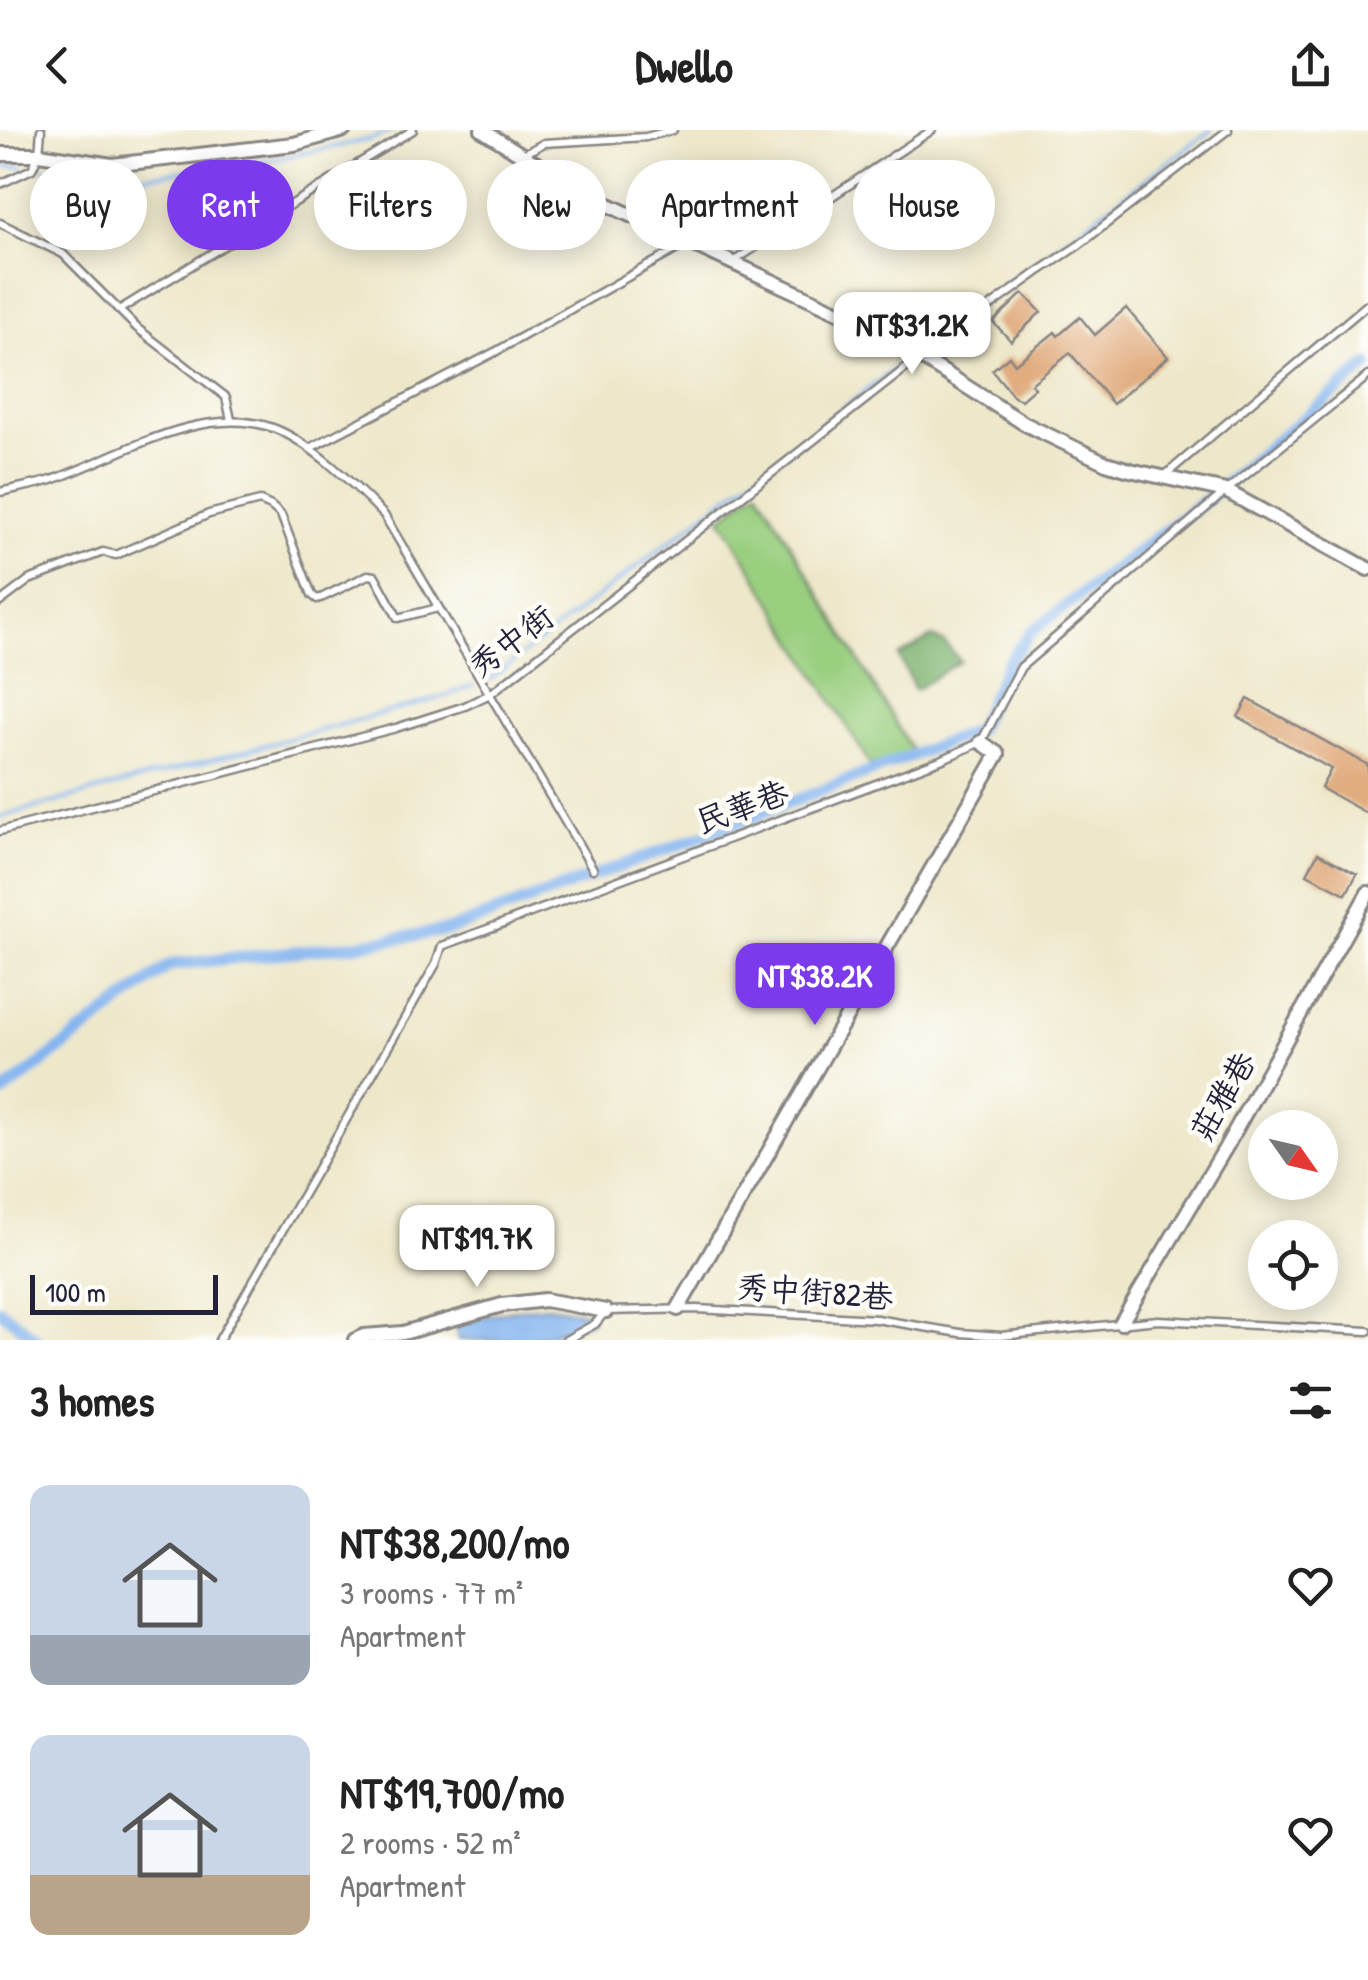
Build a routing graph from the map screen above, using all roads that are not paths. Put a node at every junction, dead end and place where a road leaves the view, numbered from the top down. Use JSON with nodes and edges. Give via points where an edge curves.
{"nodes":[{"id":1,"x":42,"y":130,"type":"edge"},
{"id":2,"x":344,"y":130,"type":"edge"},
{"id":3,"x":413,"y":130,"type":"edge"},
{"id":4,"x":482,"y":130,"type":"edge"},
{"id":5,"x":673,"y":130,"type":"edge"},
{"id":6,"x":932,"y":130,"type":"edge"},
{"id":7,"x":1228,"y":130,"type":"edge"},
{"id":8,"x":0,"y":154,"type":"edge"},
{"id":9,"x":39,"y":154,"type":"junction"},
{"id":10,"x":523,"y":155,"type":"junction"},
{"id":11,"x":0,"y":184,"type":"edge"},
{"id":12,"x":626,"y":213,"type":"edge"},
{"id":13,"x":0,"y":223,"type":"edge"},
{"id":14,"x":678,"y":250,"type":"edge"},
{"id":15,"x":706,"y":250,"type":"edge"},
{"id":16,"x":732,"y":262,"type":"junction"},
{"id":17,"x":1368,"y":304,"type":"edge"},
{"id":18,"x":119,"y":310,"type":"junction"},
{"id":19,"x":920,"y":357,"type":"junction"},
{"id":20,"x":1368,"y":376,"type":"edge"},
{"id":21,"x":230,"y":420,"type":"junction"},
{"id":22,"x":310,"y":448,"type":"junction"},
{"id":23,"x":1163,"y":477,"type":"junction"},
{"id":24,"x":1226,"y":491,"type":"junction"},
{"id":25,"x":0,"y":492,"type":"edge"},
{"id":26,"x":1368,"y":569,"type":"edge"},
{"id":27,"x":0,"y":602,"type":"edge"},
{"id":28,"x":438,"y":608,"type":"junction"},
{"id":29,"x":490,"y":694,"type":"junction"},
{"id":30,"x":981,"y":742,"type":"junction"},
{"id":31,"x":0,"y":831,"type":"edge"},
{"id":32,"x":593,"y":868,"type":"dead end"},
{"id":33,"x":1368,"y":893,"type":"edge"},
{"id":34,"x":678,"y":1309,"type":"junction"},
{"id":35,"x":606,"y":1310,"type":"junction"},
{"id":36,"x":1122,"y":1322,"type":"junction"},
{"id":37,"x":1368,"y":1332,"type":"edge"},
{"id":38,"x":960,"y":1337,"type":"edge"},
{"id":39,"x":219,"y":1340,"type":"edge"},
{"id":40,"x":356,"y":1340,"type":"edge"},
{"id":41,"x":566,"y":1340,"type":"edge"}],
"edges":[{"from":1,"to":9,"type":"lane"},
{"from":2,"to":9,"type":"street","via":[[294,144],[112,165]]},
{"from":3,"to":18,"type":"lane"},
{"from":4,"to":10,"type":"street"},
{"from":5,"to":10,"type":"lane","via":[[544,143]]},
{"from":6,"to":16,"type":"lane"},
{"from":7,"to":19,"type":"lane","name":"秀中街"},
{"from":8,"to":9,"type":"street"},
{"from":9,"to":11,"type":"lane","via":[[32,169]]},
{"from":10,"to":12,"type":"street"},
{"from":13,"to":18,"type":"lane","via":[[63,254]]},
{"from":14,"to":22,"type":"lane"},
{"from":15,"to":16,"type":"street"},
{"from":16,"to":19,"type":"street"},
{"from":17,"to":23,"type":"lane"},
{"from":18,"to":21,"type":"lane","via":[[226,397]]},
{"from":19,"to":23,"type":"street","via":[[1025,424],[1106,463]]},
{"from":19,"to":29,"type":"lane","name":"秀中街"},
{"from":20,"to":24,"type":"lane"},
{"from":21,"to":22,"type":"lane","via":[[271,427]]},
{"from":21,"to":25,"type":"lane","via":[[173,432],[49,481]]},
{"from":22,"to":28,"type":"lane","via":[[384,515]]},
{"from":23,"to":24,"type":"street"},
{"from":24,"to":26,"type":"street"},
{"from":24,"to":30,"type":"lane","via":[[1020,667]]},
{"from":27,"to":28,"type":"lane","via":[[28,580],[260,501],[282,515],[317,599],[368,575],[375,576],[398,618]]},
{"from":28,"to":29,"type":"lane"},
{"from":29,"to":31,"type":"lane","name":"秀中街","via":[[396,728]]},
{"from":29,"to":32,"type":"lane"},
{"from":30,"to":34,"type":"street","via":[[998,754]]},
{"from":30,"to":39,"type":"lane","name":"民華巷","via":[[442,946]]},
{"from":33,"to":36,"type":"street","name":"莊雅巷"},
{"from":34,"to":35,"type":"lane","name":"秀中街82巷"},
{"from":34,"to":38,"type":"lane","name":"秀中街82巷","via":[[876,1319]]},
{"from":35,"to":40,"type":"street","via":[[545,1300],[502,1305]]},
{"from":35,"to":41,"type":"lane"},
{"from":36,"to":37,"type":"lane","name":"秀中街82巷"},
{"from":36,"to":38,"type":"lane","name":"秀中街82巷"}]}
